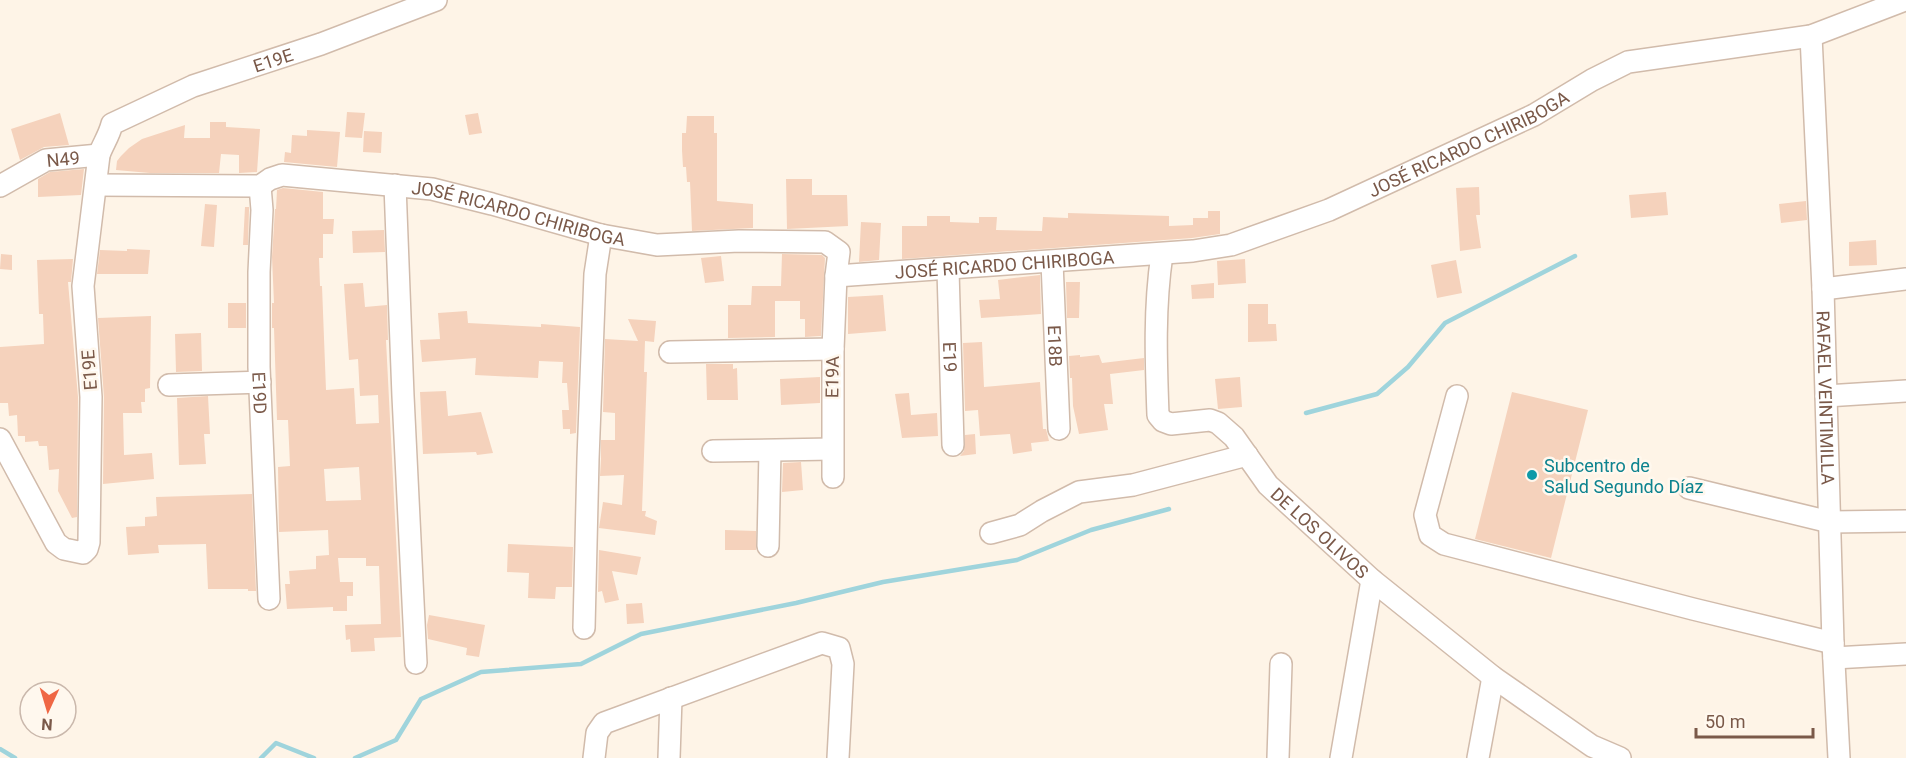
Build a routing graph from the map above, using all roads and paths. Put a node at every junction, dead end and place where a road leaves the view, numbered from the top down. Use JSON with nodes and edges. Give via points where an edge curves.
{"nodes":[{"id":1,"x":436,"y":0,"type":"edge"},
{"id":2,"x":1905,"y":0,"type":"edge"},
{"id":3,"x":1811,"y":36,"type":"junction"},
{"id":4,"x":99,"y":155,"type":"junction"},
{"id":5,"x":96,"y":185,"type":"junction"},
{"id":6,"x":395,"y":185,"type":"junction"},
{"id":7,"x":0,"y":186,"type":"edge"},
{"id":8,"x":260,"y":186,"type":"junction"},
{"id":9,"x":601,"y":235,"type":"junction"},
{"id":10,"x":1162,"y":254,"type":"junction"},
{"id":11,"x":1052,"y":262,"type":"junction"},
{"id":12,"x":948,"y":270,"type":"junction"},
{"id":13,"x":836,"y":276,"type":"junction"},
{"id":14,"x":1906,"y":279,"type":"edge"},
{"id":15,"x":1823,"y":289,"type":"junction"},
{"id":16,"x":832,"y":349,"type":"junction"},
{"id":17,"x":670,"y":351,"type":"dead end"},
{"id":18,"x":260,"y":382,"type":"junction"},
{"id":19,"x":169,"y":385,"type":"dead end"},
{"id":20,"x":1906,"y":391,"type":"edge"},
{"id":21,"x":1456,"y":396,"type":"dead end"},
{"id":22,"x":1826,"y":396,"type":"junction"},
{"id":23,"x":1059,"y":429,"type":"dead end"},
{"id":24,"x":0,"y":439,"type":"edge"},
{"id":25,"x":953,"y":445,"type":"dead end"},
{"id":26,"x":832,"y":449,"type":"junction"},
{"id":27,"x":713,"y":451,"type":"dead end"},
{"id":28,"x":770,"y":451,"type":"junction"},
{"id":29,"x":1247,"y":455,"type":"junction"},
{"id":30,"x":833,"y":477,"type":"dead end"},
{"id":31,"x":1689,"y":488,"type":"dead end"},
{"id":32,"x":1906,"y":520,"type":"edge"},
{"id":33,"x":1830,"y":522,"type":"junction"},
{"id":34,"x":991,"y":533,"type":"dead end"},
{"id":35,"x":768,"y":546,"type":"dead end"},
{"id":36,"x":1372,"y":579,"type":"junction"},
{"id":37,"x":269,"y":599,"type":"dead end"},
{"id":38,"x":584,"y":628,"type":"dead end"},
{"id":39,"x":1833,"y":650,"type":"junction"},
{"id":40,"x":1906,"y":654,"type":"edge"},
{"id":41,"x":416,"y":663,"type":"dead end"},
{"id":42,"x":1281,"y":664,"type":"dead end"},
{"id":43,"x":1493,"y":677,"type":"junction"},
{"id":44,"x":671,"y":698,"type":"junction"},
{"id":45,"x":594,"y":758,"type":"edge"},
{"id":46,"x":669,"y":758,"type":"edge"},
{"id":47,"x":838,"y":758,"type":"edge"},
{"id":48,"x":1278,"y":758,"type":"edge"},
{"id":49,"x":1341,"y":758,"type":"edge"},
{"id":50,"x":1478,"y":758,"type":"edge"},
{"id":51,"x":1620,"y":758,"type":"edge"},
{"id":52,"x":1839,"y":758,"type":"edge"}],
"edges":[{"from":1,"to":4,"type":"street","name":"E19E","via":[[321,44],[193,86],[112,124]]},
{"from":2,"to":3,"type":"street","name":"JOSÉ RICARDO CHIRIBOGA"},
{"from":3,"to":10,"type":"street","name":"JOSÉ RICARDO CHIRIBOGA","via":[[1628,62],[1534,115],[1329,210],[1230,245]]},
{"from":3,"to":15,"type":"street","name":"RAFAEL VEINTIMILLA"},
{"from":4,"to":5,"type":"street","name":"E19E"},
{"from":4,"to":7,"type":"street","name":"N49","via":[[45,160]]},
{"from":5,"to":8,"type":"street","name":"JOSÉ RICARDO CHIRIBOGA"},
{"from":5,"to":24,"type":"street","name":"E19E","via":[[83,286],[91,397],[90,542],[83,553],[56,543]]},
{"from":6,"to":8,"type":"street","name":"JOSÉ RICARDO CHIRIBOGA","via":[[282,176]]},
{"from":6,"to":9,"type":"street","name":"JOSÉ RICARDO CHIRIBOGA","via":[[432,189]]},
{"from":6,"to":41,"type":"street"},
{"from":8,"to":18,"type":"street","name":"E19D"},
{"from":9,"to":13,"type":"street","name":"JOSÉ RICARDO CHIRIBOGA","via":[[657,245],[825,242],[839,252]]},
{"from":9,"to":38,"type":"street","via":[[595,286]]},
{"from":10,"to":11,"type":"street","name":"JOSÉ RICARDO CHIRIBOGA"},
{"from":10,"to":29,"type":"street","name":"DE LOS OLIVOS","via":[[1157,287],[1158,415],[1171,423],[1218,423]]},
{"from":11,"to":12,"type":"street","name":"JOSÉ RICARDO CHIRIBOGA"},
{"from":11,"to":23,"type":"street","name":"E18B"},
{"from":12,"to":13,"type":"street","name":"JOSÉ RICARDO CHIRIBOGA"},
{"from":12,"to":25,"type":"street","name":"E19"},
{"from":13,"to":16,"type":"street","name":"E19A"},
{"from":14,"to":15,"type":"street"},
{"from":15,"to":22,"type":"street","name":"RAFAEL VEINTIMILLA"},
{"from":16,"to":17,"type":"street"},
{"from":16,"to":26,"type":"street","name":"E19A"},
{"from":18,"to":19,"type":"street"},
{"from":18,"to":37,"type":"street","name":"E19D"},
{"from":20,"to":22,"type":"street"},
{"from":21,"to":39,"type":"street","via":[[1425,515],[1430,535],[1444,544]]},
{"from":22,"to":33,"type":"street","name":"RAFAEL VEINTIMILLA"},
{"from":26,"to":28,"type":"street"},
{"from":26,"to":30,"type":"street","name":"E19A"},
{"from":27,"to":28,"type":"street"},
{"from":28,"to":35,"type":"street"},
{"from":29,"to":34,"type":"street","via":[[1133,485],[1079,492],[1020,525]]},
{"from":29,"to":36,"type":"street","name":"DE LOS OLIVOS","via":[[1268,485]]},
{"from":31,"to":33,"type":"street"},
{"from":32,"to":33,"type":"street"},
{"from":33,"to":39,"type":"street","name":"RAFAEL VEINTIMILLA"},
{"from":36,"to":43,"type":"street","name":"DE LOS OLIVOS"},
{"from":36,"to":49,"type":"street"},
{"from":39,"to":40,"type":"street"},
{"from":39,"to":52,"type":"street","name":"RAFAEL VEINTIMILLA"},
{"from":42,"to":48,"type":"street"},
{"from":43,"to":50,"type":"street"},
{"from":43,"to":51,"type":"street","name":"DE LOS OLIVOS","via":[[1592,746]]},
{"from":44,"to":45,"type":"street","via":[[604,723],[597,733]]},
{"from":44,"to":46,"type":"street"},
{"from":44,"to":47,"type":"street","via":[[822,643],[839,648],[843,664]]}]}
